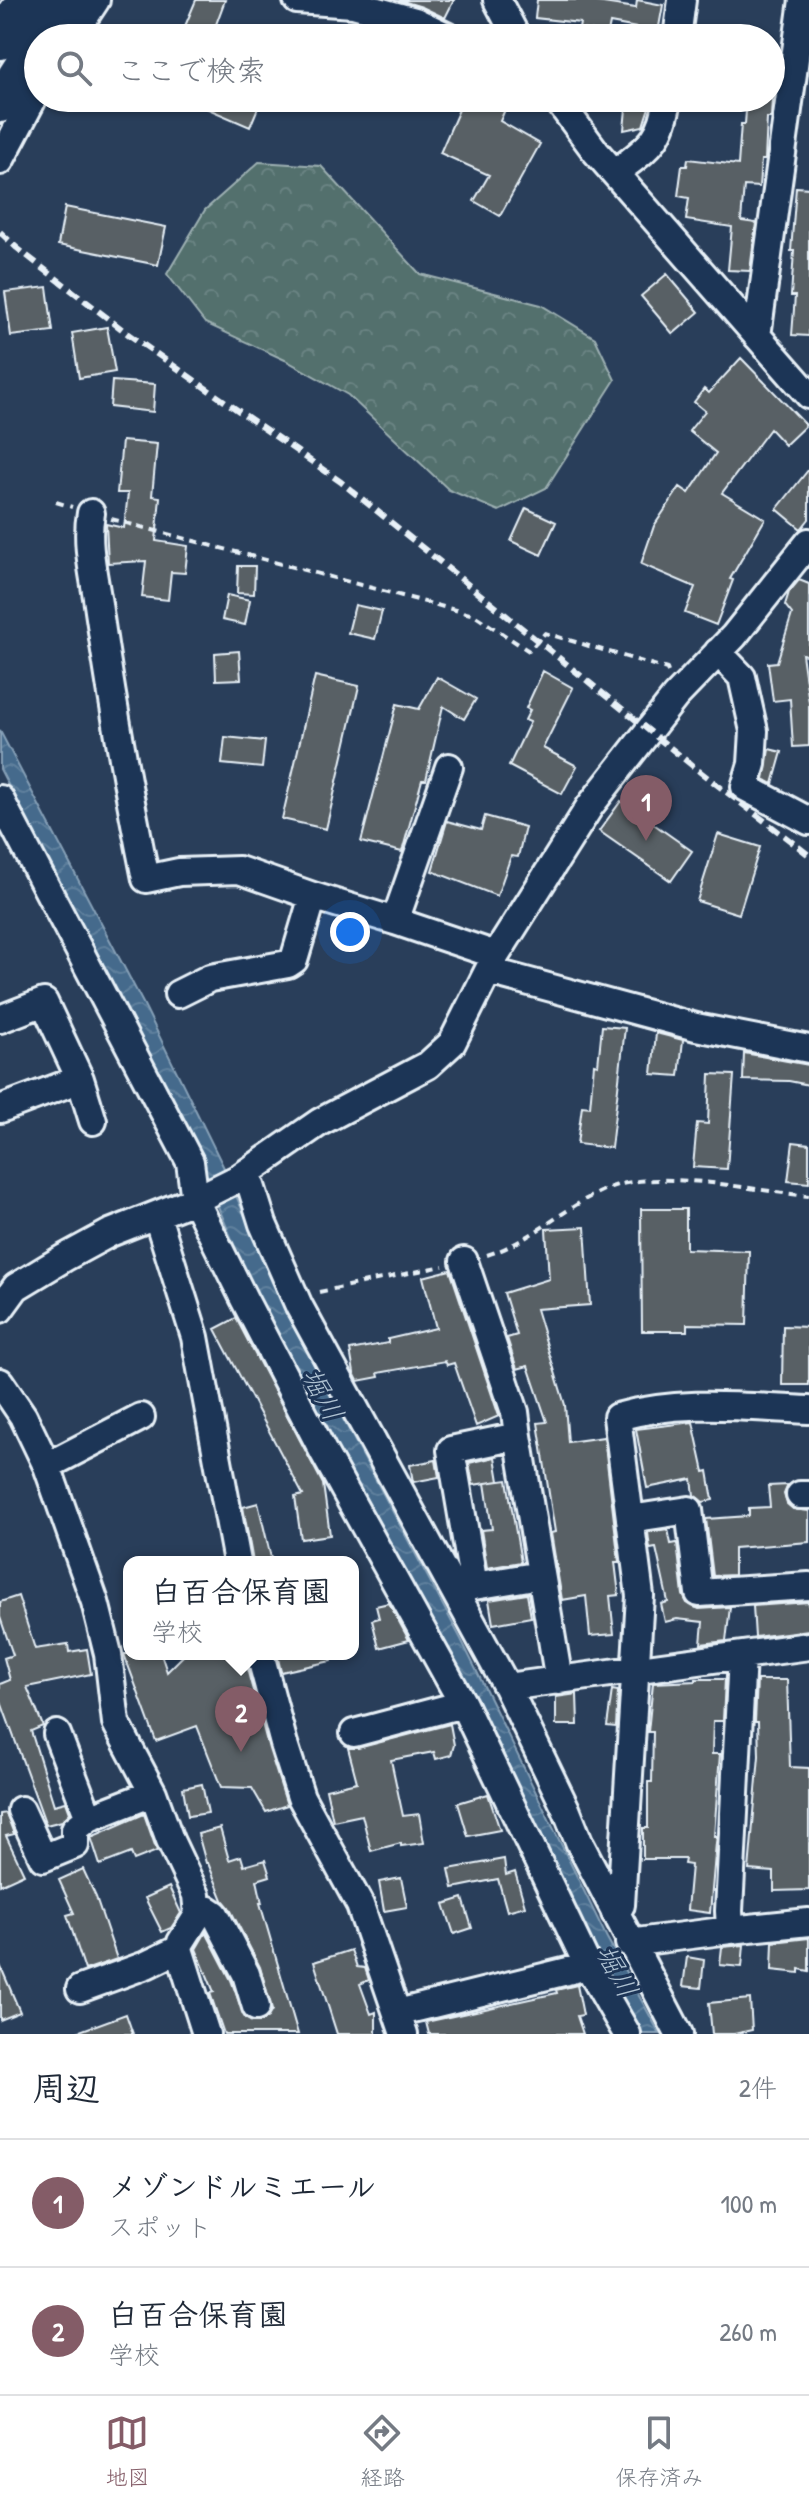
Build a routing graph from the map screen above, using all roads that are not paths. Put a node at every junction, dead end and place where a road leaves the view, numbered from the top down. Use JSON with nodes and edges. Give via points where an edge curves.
{"nodes":[{"id":1,"x":27,"y":0,"type":"edge"},
{"id":2,"x":66,"y":0,"type":"edge"},
{"id":3,"x":96,"y":0,"type":"edge"},
{"id":4,"x":297,"y":0,"type":"edge"},
{"id":5,"x":497,"y":0,"type":"edge"},
{"id":6,"x":682,"y":0,"type":"edge"},
{"id":7,"x":803,"y":0,"type":"edge"},
{"id":8,"x":51,"y":24,"type":"edge"},
{"id":9,"x":80,"y":24,"type":"edge"},
{"id":10,"x":421,"y":24,"type":"edge"},
{"id":11,"x":508,"y":24,"type":"edge"},
{"id":12,"x":679,"y":24,"type":"edge"},
{"id":13,"x":0,"y":40,"type":"edge"},
{"id":14,"x":24,"y":75,"type":"edge"},
{"id":15,"x":24,"y":100,"type":"edge"},
{"id":16,"x":567,"y":112,"type":"edge"},
{"id":17,"x":666,"y":112,"type":"edge"},
{"id":18,"x":6,"y":115,"type":"edge"},
{"id":19,"x":0,"y":161,"type":"edge"},
{"id":20,"x":615,"y":173,"type":"junction"},
{"id":21,"x":757,"y":336,"type":"junction"},
{"id":22,"x":809,"y":395,"type":"edge"},
{"id":23,"x":91,"y":513,"type":"road end"},
{"id":24,"x":809,"y":542,"type":"edge"},
{"id":25,"x":718,"y":652,"type":"junction"},
{"id":26,"x":449,"y":767,"type":"dead end"},
{"id":27,"x":0,"y":799,"type":"edge"},
{"id":28,"x":809,"y":821,"type":"edge"},
{"id":29,"x":313,"y":896,"type":"junction"},
{"id":30,"x":395,"y":921,"type":"junction"},
{"id":31,"x":492,"y":963,"type":"junction"},
{"id":32,"x":178,"y":994,"type":"dead end"},
{"id":33,"x":0,"y":1019,"type":"edge"},
{"id":34,"x":809,"y":1049,"type":"edge"},
{"id":35,"x":80,"y":1079,"type":"junction"},
{"id":36,"x":0,"y":1109,"type":"edge"},
{"id":37,"x":93,"y":1121,"type":"dead end"},
{"id":38,"x":243,"y":1175,"type":"junction"},
{"id":39,"x":197,"y":1199,"type":"junction"},
{"id":40,"x":157,"y":1216,"type":"junction"},
{"id":41,"x":464,"y":1261,"type":"road end"},
{"id":42,"x":0,"y":1309,"type":"edge"},
{"id":43,"x":0,"y":1382,"type":"edge"},
{"id":44,"x":809,"y":1410,"type":"edge"},
{"id":45,"x":141,"y":1417,"type":"dead end"},
{"id":46,"x":518,"y":1436,"type":"junction"},
{"id":47,"x":47,"y":1466,"type":"junction"},
{"id":48,"x":630,"y":1519,"type":"junction"},
{"id":49,"x":236,"y":1556,"type":"edge"},
{"id":50,"x":541,"y":1575,"type":"junction"},
{"id":51,"x":809,"y":1586,"type":"edge"},
{"id":52,"x":809,"y":1646,"type":"edge"},
{"id":53,"x":742,"y":1656,"type":"junction"},
{"id":54,"x":262,"y":1660,"type":"edge"},
{"id":55,"x":634,"y":1671,"type":"junction"},
{"id":56,"x":559,"y":1681,"type":"junction"},
{"id":57,"x":507,"y":1687,"type":"junction"},
{"id":58,"x":463,"y":1704,"type":"junction"},
{"id":59,"x":354,"y":1733,"type":"dead end"},
{"id":60,"x":57,"y":1734,"type":"dead end"},
{"id":61,"x":153,"y":1793,"type":"junction"},
{"id":62,"x":21,"y":1810,"type":"dead end"},
{"id":63,"x":89,"y":1818,"type":"junction"},
{"id":64,"x":198,"y":1907,"type":"junction"},
{"id":65,"x":615,"y":1913,"type":"junction"},
{"id":66,"x":809,"y":1922,"type":"edge"},
{"id":67,"x":730,"y":1930,"type":"junction"},
{"id":68,"x":629,"y":1943,"type":"junction"},
{"id":69,"x":179,"y":1949,"type":"junction"},
{"id":70,"x":588,"y":1966,"type":"junction"},
{"id":71,"x":80,"y":1989,"type":"dead end"},
{"id":72,"x":256,"y":2007,"type":"dead end"},
{"id":73,"x":401,"y":2023,"type":"edge"},
{"id":74,"x":206,"y":2034,"type":"edge"},
{"id":75,"x":627,"y":2034,"type":"edge"},
{"id":76,"x":679,"y":2034,"type":"edge"}],
"edges":[{"from":1,"to":13,"type":"highway"},
{"from":2,"to":8,"type":"highway"},
{"from":3,"to":9,"type":"street"},
{"from":4,"to":10,"type":"street","via":[[353,4]]},
{"from":5,"to":11,"type":"street"},
{"from":6,"to":12,"type":"street"},
{"from":7,"to":21,"type":"street"},
{"from":14,"to":18,"type":"highway"},
{"from":15,"to":18,"type":"street"},
{"from":16,"to":20,"type":"street"},
{"from":17,"to":20,"type":"street","via":[[658,136]]},
{"from":18,"to":19,"type":"street"},
{"from":20,"to":21,"type":"street"},
{"from":21,"to":22,"type":"street"},
{"from":23,"to":29,"type":"street","via":[[88,531],[101,624],[146,879],[239,870]]},
{"from":24,"to":25,"type":"street"},
{"from":25,"to":28,"type":"street","via":[[742,677],[754,731],[745,787]]},
{"from":25,"to":31,"type":"street","via":[[675,697],[590,806]]},
{"from":26,"to":30,"type":"street"},
{"from":27,"to":39,"type":"street","via":[[190,1162]]},
{"from":29,"to":30,"type":"street"},
{"from":29,"to":32,"type":"street","via":[[294,960],[210,978]]},
{"from":30,"to":31,"type":"street"},
{"from":31,"to":34,"type":"street","via":[[696,1027]]},
{"from":31,"to":38,"type":"street","via":[[452,1043],[428,1065],[320,1122]]},
{"from":33,"to":35,"type":"street","via":[[44,1002]]},
{"from":35,"to":36,"type":"street"},
{"from":35,"to":37,"type":"street"},
{"from":38,"to":39,"type":"street"},
{"from":38,"to":57,"type":"street","via":[[296,1297]]},
{"from":39,"to":40,"type":"street"},
{"from":39,"to":58,"type":"street","via":[[277,1364]]},
{"from":40,"to":42,"type":"street","via":[[64,1258],[16,1287]]},
{"from":40,"to":49,"type":"street","via":[[195,1337]]},
{"from":41,"to":46,"type":"street","via":[[515,1412]]},
{"from":43,"to":47,"type":"street"},
{"from":44,"to":48,"type":"street","via":[[701,1404],[617,1417]]},
{"from":45,"to":47,"type":"street"},
{"from":46,"to":50,"type":"street"},
{"from":46,"to":50,"type":"street","via":[[451,1450],[474,1586]]},
{"from":47,"to":61,"type":"street","via":[[95,1602],[116,1723]]},
{"from":48,"to":51,"type":"street","via":[[689,1510],[699,1593]]},
{"from":48,"to":55,"type":"street","via":[[640,1596]]},
{"from":50,"to":56,"type":"street"},
{"from":52,"to":53,"type":"street"},
{"from":53,"to":55,"type":"street"},
{"from":53,"to":67,"type":"street"},
{"from":54,"to":73,"type":"street","via":[[301,1797],[360,1905]]},
{"from":55,"to":56,"type":"street"},
{"from":55,"to":65,"type":"street","via":[[621,1905]]},
{"from":56,"to":57,"type":"street"},
{"from":57,"to":65,"type":"street"},
{"from":58,"to":59,"type":"street"},
{"from":58,"to":70,"type":"street"},
{"from":60,"to":63,"type":"street"},
{"from":61,"to":63,"type":"street"},
{"from":61,"to":64,"type":"street"},
{"from":62,"to":63,"type":"street","via":[[43,1858],[75,1845],[75,1829]]},
{"from":64,"to":69,"type":"street"},
{"from":64,"to":72,"type":"street","via":[[215,1914],[246,1974]]},
{"from":65,"to":68,"type":"street"},
{"from":66,"to":67,"type":"street"},
{"from":67,"to":68,"type":"street"},
{"from":68,"to":76,"type":"street"},
{"from":69,"to":71,"type":"street"},
{"from":69,"to":74,"type":"street"},
{"from":70,"to":73,"type":"street"},
{"from":70,"to":75,"type":"street"}]}
